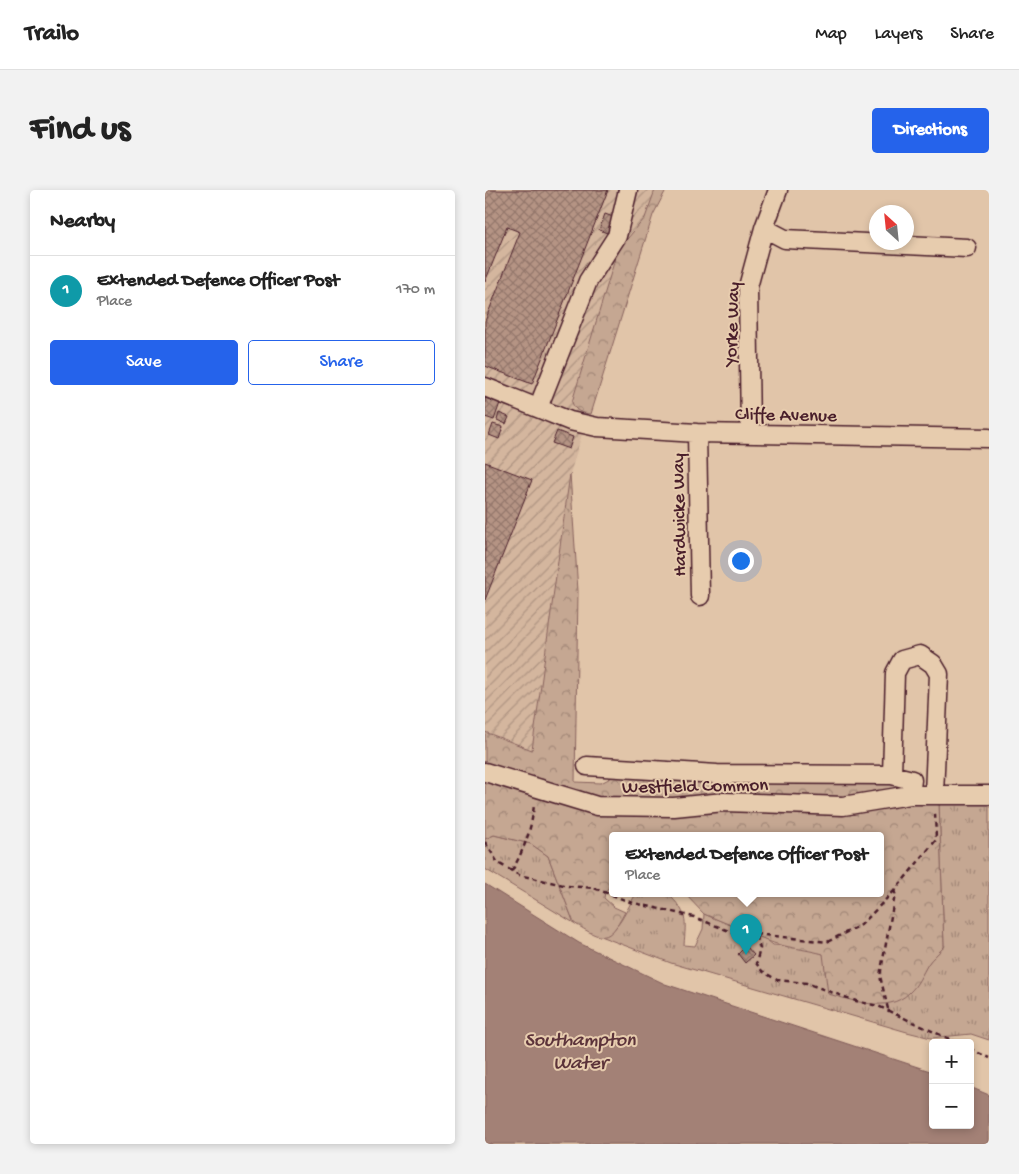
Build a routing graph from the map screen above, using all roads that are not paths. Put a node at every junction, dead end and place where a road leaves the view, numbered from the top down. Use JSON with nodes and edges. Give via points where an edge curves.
{"nodes":[{"id":1,"x":628,"y":190,"type":"edge"},
{"id":2,"x":778,"y":190,"type":"edge"},
{"id":3,"x":764,"y":228,"type":"junction"},
{"id":4,"x":967,"y":248,"type":"dead end"},
{"id":5,"x":485,"y":387,"type":"edge"},
{"id":6,"x":538,"y":408,"type":"junction"},
{"id":7,"x":697,"y":433,"type":"junction"},
{"id":8,"x":750,"y":433,"type":"junction"},
{"id":9,"x":989,"y":438,"type":"edge"},
{"id":10,"x":700,"y":596,"type":"dead end"},
{"id":11,"x":587,"y":766,"type":"dead end"},
{"id":12,"x":485,"y":772,"type":"edge"},
{"id":13,"x":892,"y":775,"type":"junction"},
{"id":14,"x":910,"y":795,"type":"junction"},
{"id":15,"x":934,"y":795,"type":"junction"},
{"id":16,"x":989,"y":795,"type":"edge"}],
"edges":[{"from":1,"to":6,"type":"street","via":[[617,236],[588,281]]},
{"from":2,"to":3,"type":"street","name":"Yorke Way"},
{"from":3,"to":4,"type":"street","via":[[785,239]]},
{"from":3,"to":8,"type":"street","name":"Yorke Way","via":[[749,287]]},
{"from":5,"to":6,"type":"street","name":"Cliffe Avenue"},
{"from":6,"to":7,"type":"street","name":"Cliffe Avenue","via":[[583,425]]},
{"from":7,"to":8,"type":"street","name":"Cliffe Avenue"},
{"from":7,"to":10,"type":"street","name":"Hardwicke Way"},
{"from":8,"to":9,"type":"street","name":"Cliffe Avenue"},
{"from":11,"to":13,"type":"street","name":"Westfield Common","via":[[717,774]]},
{"from":12,"to":14,"type":"street","name":"Westfield Common","via":[[597,806],[651,808],[724,802],[843,806]]},
{"from":13,"to":14,"type":"street","name":"Westfield Common","via":[[912,780]]},
{"from":13,"to":15,"type":"street","via":[[895,673],[902,660],[920,655],[933,664],[939,674]]},
{"from":14,"to":15,"type":"street","name":"Westfield Common"},
{"from":15,"to":16,"type":"street","name":"Westfield Common"}]}
